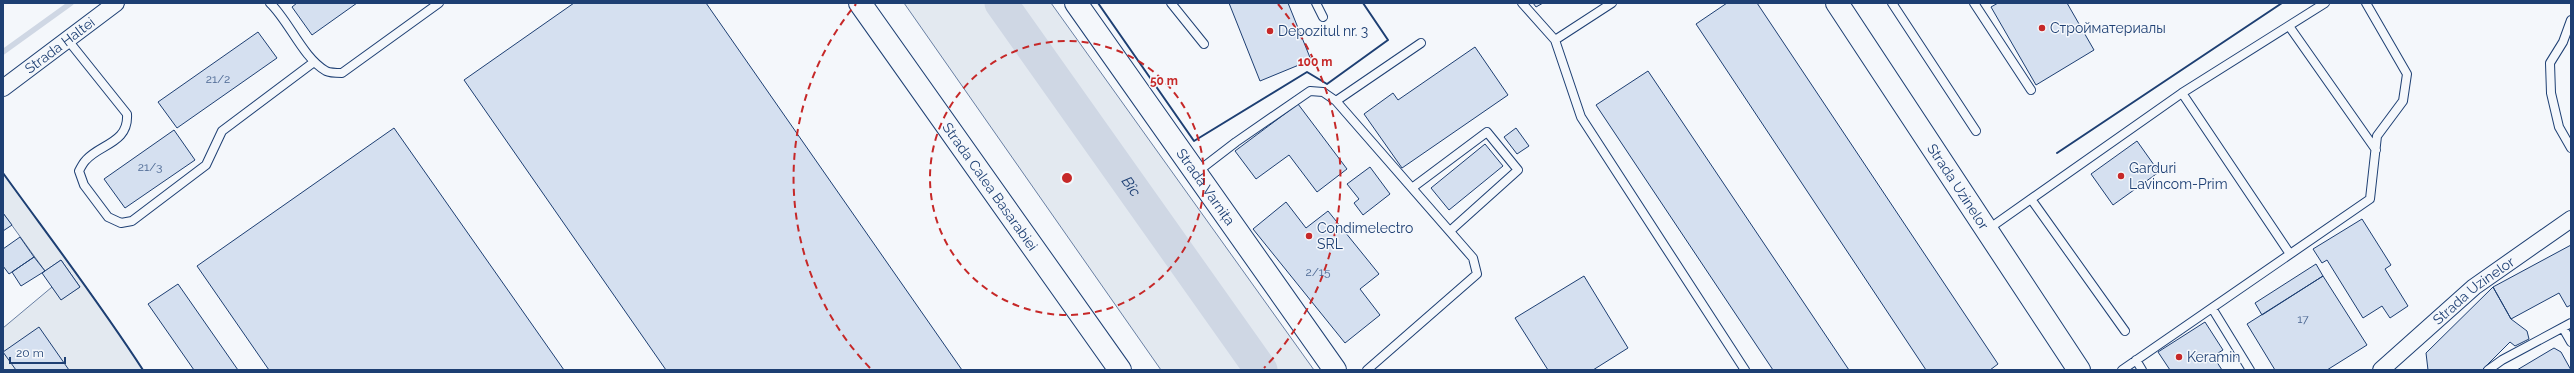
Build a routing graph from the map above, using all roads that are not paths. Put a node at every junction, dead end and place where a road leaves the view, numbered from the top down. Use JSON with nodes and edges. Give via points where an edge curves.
{"nodes":[{"id":1,"x":116,"y":3,"type":"edge"},
{"id":2,"x":270,"y":3,"type":"edge"},
{"id":3,"x":439,"y":3,"type":"edge"},
{"id":4,"x":860,"y":3,"type":"edge"},
{"id":5,"x":1171,"y":3,"type":"edge"},
{"id":6,"x":1316,"y":3,"type":"edge"},
{"id":7,"x":1522,"y":3,"type":"edge"},
{"id":8,"x":1612,"y":3,"type":"edge"},
{"id":9,"x":1837,"y":3,"type":"edge"},
{"id":10,"x":1892,"y":3,"type":"edge"},
{"id":11,"x":1974,"y":3,"type":"edge"},
{"id":12,"x":2325,"y":3,"type":"edge"},
{"id":13,"x":2366,"y":3,"type":"edge"},
{"id":14,"x":1083,"y":5,"type":"edge"},
{"id":15,"x":1323,"y":17,"type":"dead end"},
{"id":16,"x":2571,"y":20,"type":"edge"},
{"id":17,"x":2289,"y":26,"type":"junction"},
{"id":18,"x":67,"y":39,"type":"junction"},
{"id":19,"x":1555,"y":40,"type":"junction"},
{"id":20,"x":1421,"y":43,"type":"dead end"},
{"id":21,"x":1204,"y":44,"type":"dead end"},
{"id":22,"x":314,"y":62,"type":"junction"},
{"id":23,"x":3,"y":88,"type":"edge"},
{"id":24,"x":2030,"y":90,"type":"dead end"},
{"id":25,"x":2182,"y":93,"type":"junction"},
{"id":26,"x":1336,"y":101,"type":"junction"},
{"id":27,"x":1976,"y":131,"type":"dead end"},
{"id":28,"x":2571,"y":148,"type":"edge"},
{"id":29,"x":2376,"y":150,"type":"junction"},
{"id":30,"x":1196,"y":173,"type":"junction"},
{"id":31,"x":1412,"y":188,"type":"junction"},
{"id":32,"x":2030,"y":199,"type":"junction"},
{"id":33,"x":2571,"y":219,"type":"edge"},
{"id":34,"x":1986,"y":230,"type":"junction"},
{"id":35,"x":1450,"y":231,"type":"junction"},
{"id":36,"x":2290,"y":254,"type":"junction"},
{"id":37,"x":2212,"y":308,"type":"junction"},
{"id":38,"x":2571,"y":323,"type":"edge"},
{"id":39,"x":2563,"y":328,"type":"junction"},
{"id":40,"x":2125,"y":331,"type":"dead end"},
{"id":41,"x":2571,"y":342,"type":"edge"},
{"id":42,"x":2136,"y":360,"type":"junction"},
{"id":43,"x":1120,"y":370,"type":"edge"},
{"id":44,"x":1335,"y":370,"type":"edge"},
{"id":45,"x":1367,"y":370,"type":"edge"},
{"id":46,"x":1745,"y":370,"type":"edge"},
{"id":47,"x":2079,"y":370,"type":"edge"},
{"id":48,"x":2122,"y":370,"type":"edge"},
{"id":49,"x":2142,"y":370,"type":"edge"},
{"id":50,"x":2250,"y":370,"type":"edge"},
{"id":51,"x":2381,"y":370,"type":"edge"},
{"id":52,"x":2488,"y":370,"type":"edge"}],
"edges":[{"from":1,"to":18,"type":"street","name":"Strada Haltei"},
{"from":2,"to":22,"type":"lane"},
{"from":3,"to":22,"type":"lane","via":[[342,73],[327,71]]},
{"from":4,"to":43,"type":"main road","name":"Strada Calea Basarabiei"},
{"from":5,"to":21,"type":"lane"},
{"from":6,"to":15,"type":"lane"},
{"from":7,"to":19,"type":"lane"},
{"from":8,"to":19,"type":"lane"},
{"from":9,"to":34,"type":"main road","name":"Strada Uzinelor"},
{"from":10,"to":27,"type":"lane"},
{"from":11,"to":24,"type":"lane"},
{"from":12,"to":17,"type":"lane"},
{"from":13,"to":29,"type":"lane","via":[[2407,74],[2403,101],[2377,136]]},
{"from":14,"to":30,"type":"main road","name":"Strada Varnița"},
{"from":16,"to":28,"type":"lane","via":[[2563,42],[2550,63],[2551,93],[2559,127]]},
{"from":17,"to":25,"type":"lane"},
{"from":17,"to":29,"type":"lane"},
{"from":18,"to":22,"type":"lane","via":[[127,114],[128,124],[121,135],[86,160],[79,171],[84,185],[108,217],[121,222],[138,217],[206,165],[222,131]]},
{"from":18,"to":23,"type":"street","name":"Strada Haltei"},
{"from":19,"to":46,"type":"lane","via":[[1581,117]]},
{"from":20,"to":26,"type":"lane"},
{"from":25,"to":32,"type":"lane"},
{"from":25,"to":36,"type":"lane"},
{"from":26,"to":30,"type":"lane","via":[[1323,92],[1310,91]]},
{"from":26,"to":31,"type":"lane"},
{"from":29,"to":36,"type":"lane","via":[[2370,199]]},
{"from":30,"to":44,"type":"main road","name":"Strada Varnița"},
{"from":31,"to":35,"type":"lane"},
{"from":31,"to":35,"type":"lane","via":[[1487,132],[1518,170]]},
{"from":32,"to":34,"type":"lane"},
{"from":32,"to":40,"type":"lane"},
{"from":33,"to":51,"type":"street","name":"Strada Uzinelor","via":[[2474,287]]},
{"from":34,"to":47,"type":"main road","name":"Strada Uzinelor"},
{"from":35,"to":45,"type":"lane","via":[[1473,258],[1477,274]]},
{"from":36,"to":37,"type":"lane"},
{"from":37,"to":42,"type":"lane"},
{"from":37,"to":50,"type":"lane"},
{"from":38,"to":39,"type":"lane"},
{"from":39,"to":41,"type":"lane"},
{"from":39,"to":52,"type":"lane"},
{"from":42,"to":48,"type":"lane"},
{"from":42,"to":49,"type":"lane"}]}
